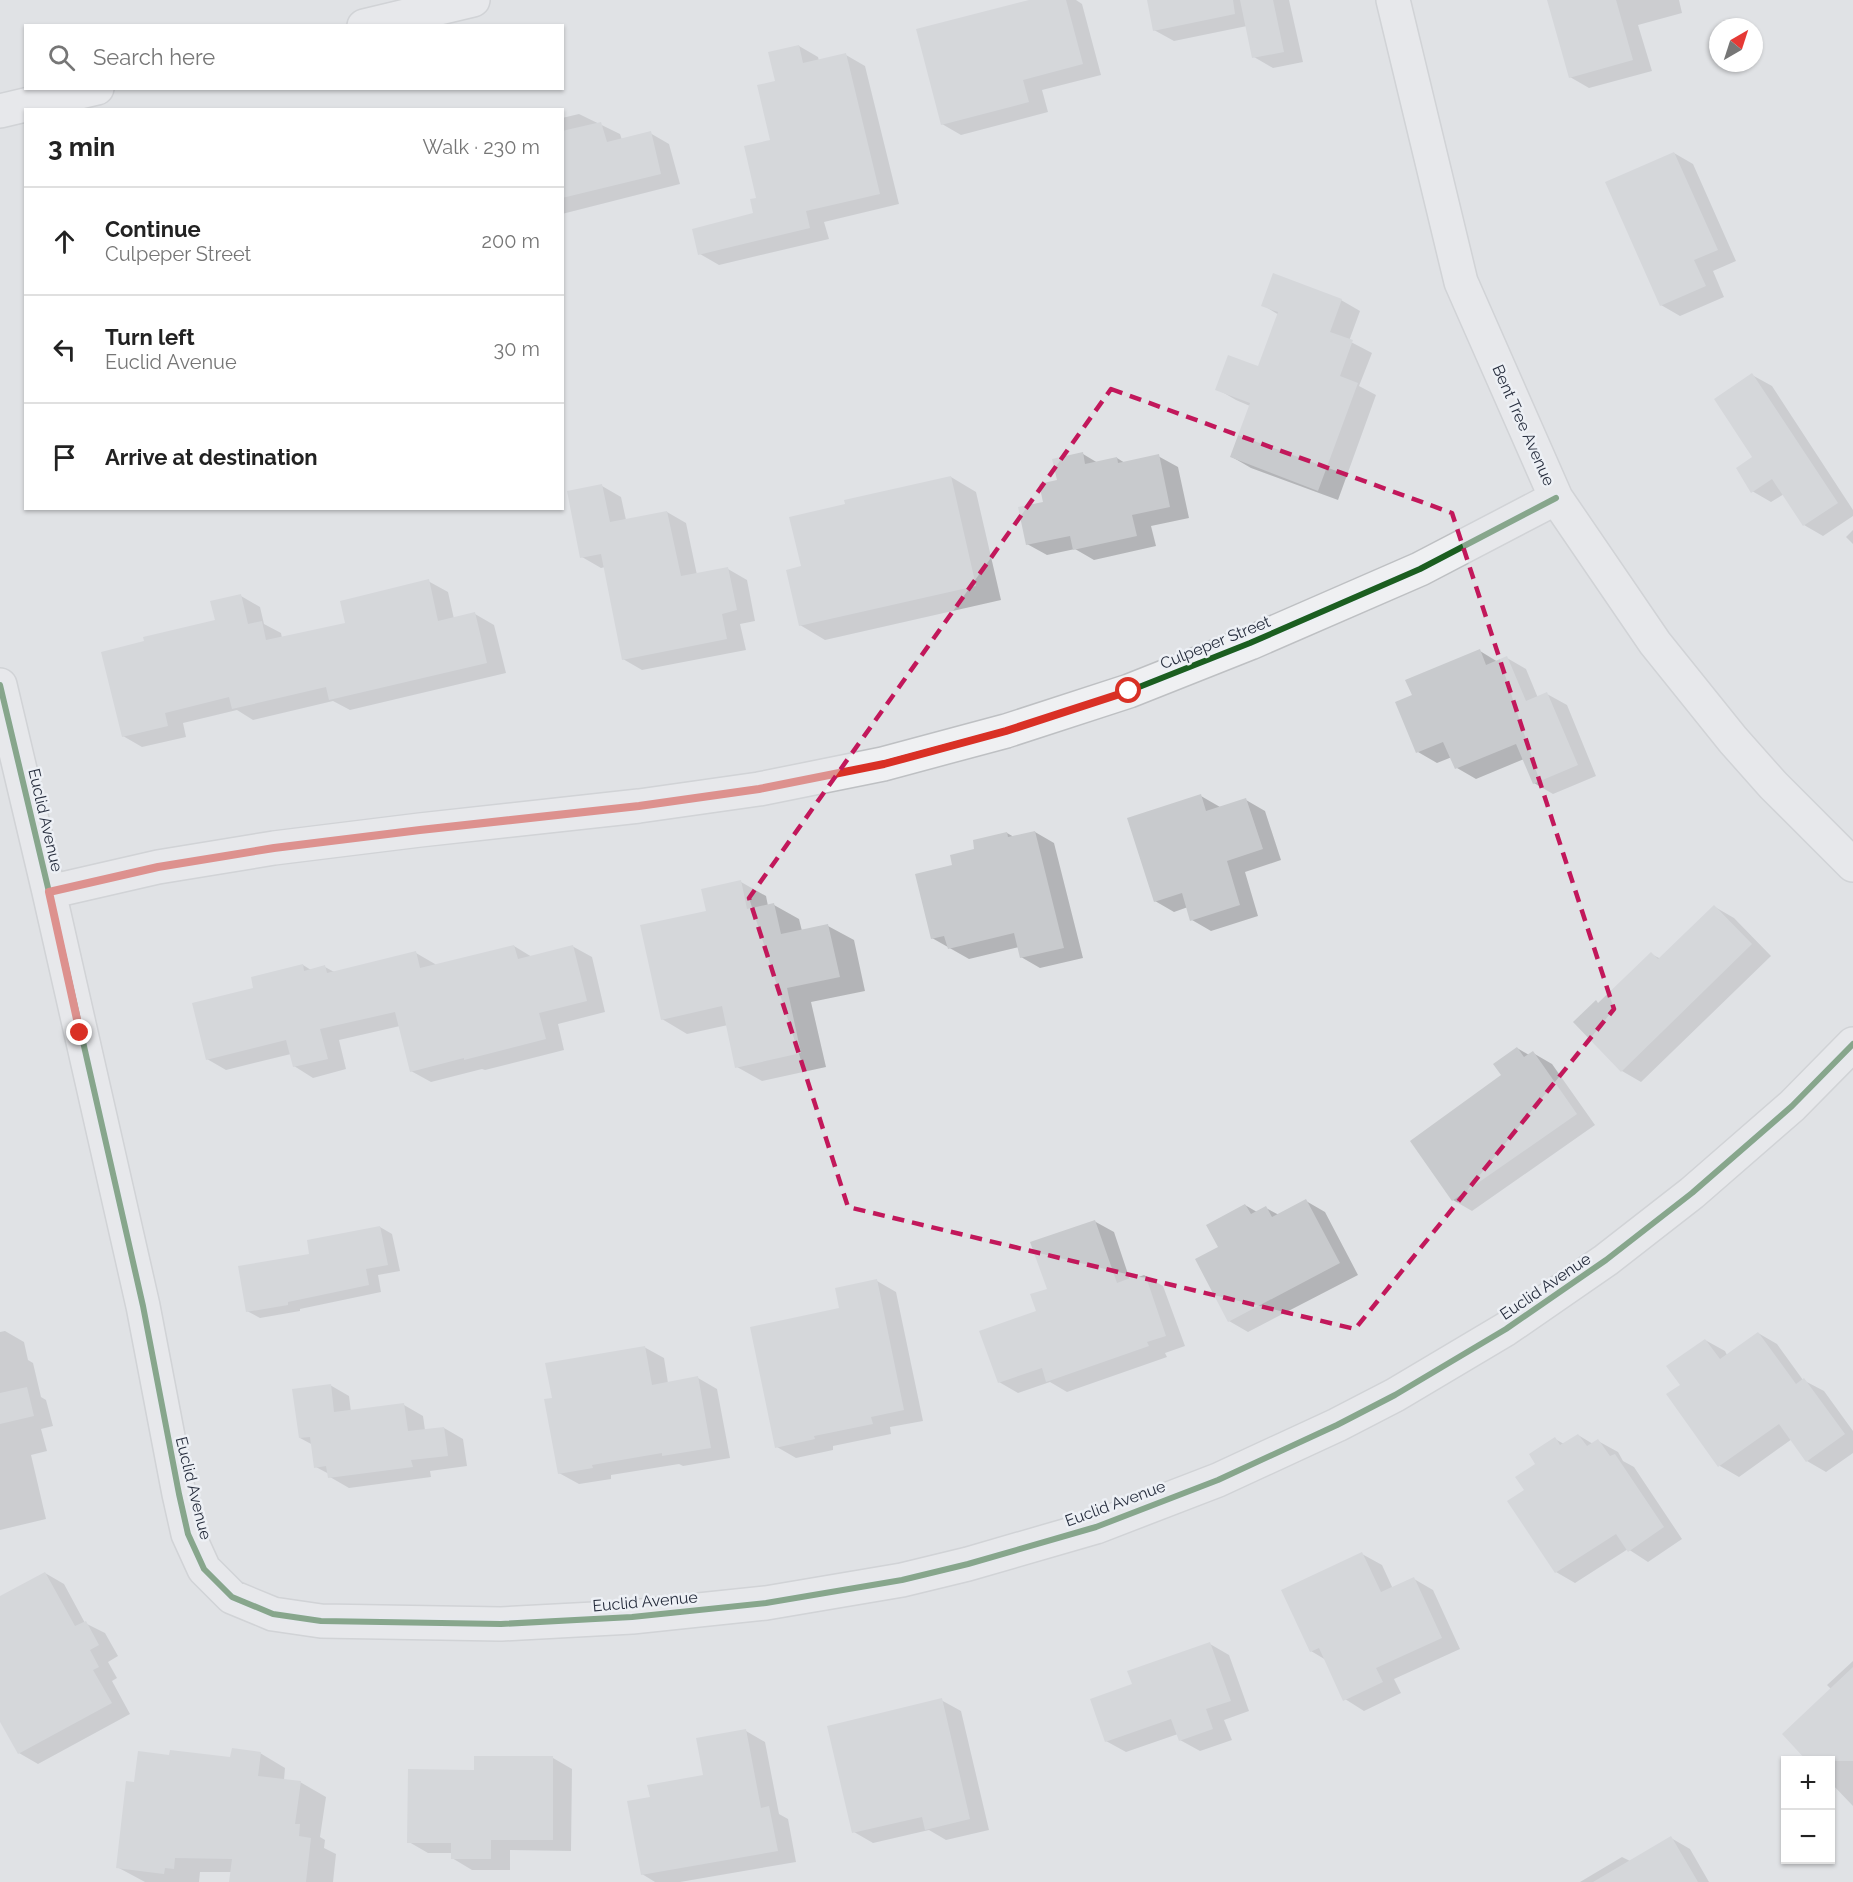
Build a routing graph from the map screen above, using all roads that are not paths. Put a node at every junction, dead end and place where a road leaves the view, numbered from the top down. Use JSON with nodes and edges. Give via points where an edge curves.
{"nodes":[{"id":1,"x":473,"y":0,"type":"edge"},
{"id":2,"x":1393,"y":0,"type":"edge"},
{"id":3,"x":372,"y":24,"type":"edge"},
{"id":4,"x":89,"y":90,"type":"edge"},
{"id":5,"x":0,"y":111,"type":"edge"},
{"id":6,"x":1556,"y":498,"type":"junction"},
{"id":7,"x":0,"y":685,"type":"edge"},
{"id":8,"x":1853,"y":865,"type":"edge"},
{"id":9,"x":49,"y":892,"type":"junction"},
{"id":10,"x":1853,"y":1044,"type":"edge"}],
"edges":[{"from":1,"to":3,"type":"street"},
{"from":2,"to":6,"type":"street","name":"Bent Tree Avenue","via":[[1461,282]]},
{"from":4,"to":5,"type":"street"},
{"from":6,"to":8,"type":"street","name":"Bent Tree Avenue","via":[[1655,643],[1726,731],[1773,785]]},
{"from":6,"to":9,"type":"street","name":"Culpeper Street","via":[[1420,569],[1129,691],[1006,731],[884,764],[759,789],[672,801],[274,848],[158,867]]},
{"from":7,"to":9,"type":"street","name":"Euclid Avenue"},
{"from":9,"to":10,"type":"street","name":"Euclid Avenue","via":[[143,1306],[188,1534],[204,1569],[232,1597],[273,1614],[321,1621],[501,1624],[632,1617],[766,1603],[902,1580],[1096,1527],[1278,1454],[1395,1395],[1506,1329],[1606,1260],[1692,1193],[1792,1106]]}]}
